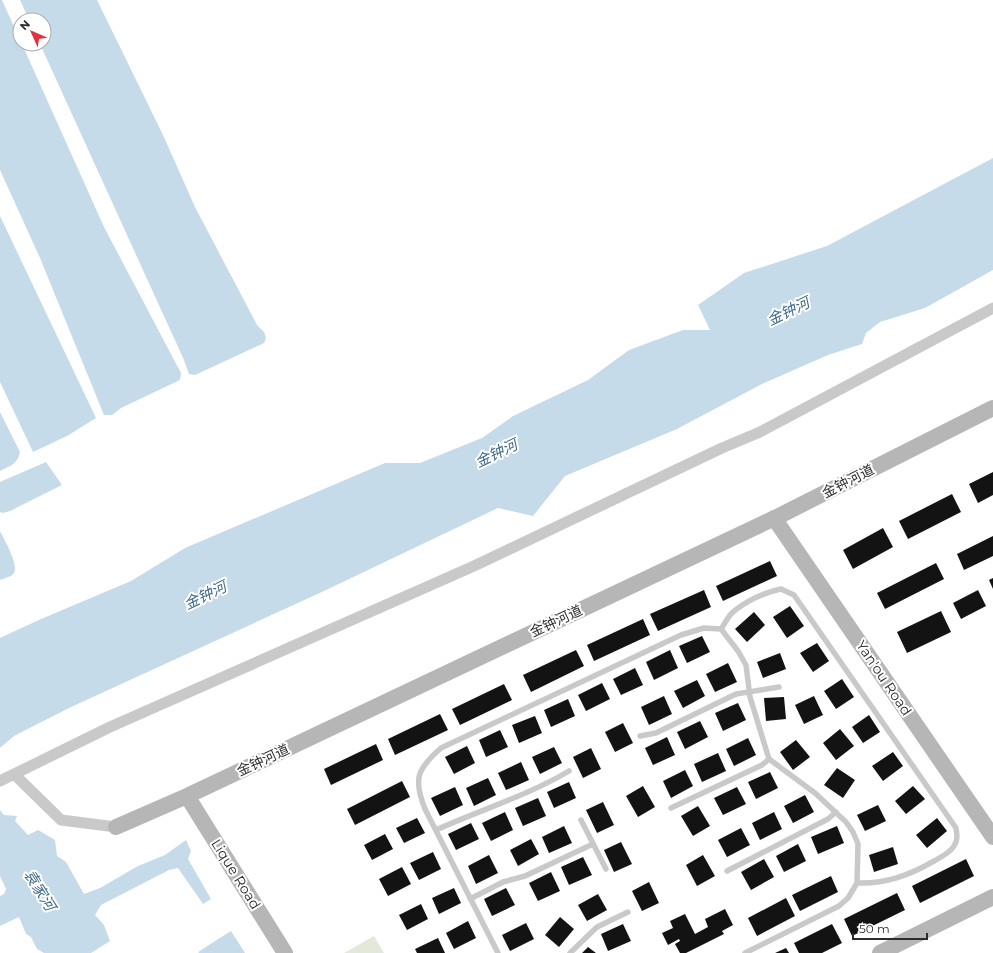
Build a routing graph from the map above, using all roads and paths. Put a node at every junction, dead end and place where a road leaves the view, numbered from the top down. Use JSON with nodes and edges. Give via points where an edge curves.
{"nodes":[{"id":1,"x":993,"y":308,"type":"edge"},
{"id":2,"x":993,"y":408,"type":"edge"},
{"id":3,"x":778,"y":516,"type":"junction"},
{"id":4,"x":721,"y":630,"type":"junction"},
{"id":5,"x":779,"y":688,"type":"dead end"},
{"id":6,"x":749,"y":691,"type":"junction"},
{"id":7,"x":640,"y":736,"type":"dead end"},
{"id":8,"x":769,"y":759,"type":"junction"},
{"id":9,"x":569,"y":771,"type":"dead end"},
{"id":10,"x":14,"y":774,"type":"junction"},
{"id":11,"x":0,"y":781,"type":"edge"},
{"id":12,"x":187,"y":796,"type":"junction"},
{"id":13,"x":671,"y":808,"type":"dead end"},
{"id":14,"x":836,"y":812,"type":"junction"},
{"id":15,"x":580,"y":820,"type":"dead end"},
{"id":16,"x":993,"y":822,"type":"edge"},
{"id":17,"x":116,"y":827,"type":"joint"},
{"id":18,"x":436,"y":830,"type":"junction"},
{"id":19,"x":993,"y":837,"type":"edge"},
{"id":20,"x":593,"y":844,"type":"junction"},
{"id":21,"x":606,"y":869,"type":"dead end"},
{"id":22,"x":727,"y":871,"type":"dead end"},
{"id":23,"x":858,"y":883,"type":"junction"},
{"id":24,"x":993,"y":897,"type":"edge"},
{"id":25,"x":470,"y":899,"type":"junction"},
{"id":26,"x":993,"y":908,"type":"edge"},
{"id":27,"x":628,"y":912,"type":"dead end"},
{"id":28,"x":285,"y":953,"type":"edge"},
{"id":29,"x":498,"y":953,"type":"edge"},
{"id":30,"x":570,"y":953,"type":"edge"},
{"id":31,"x":745,"y":953,"type":"edge"},
{"id":32,"x":880,"y":953,"type":"edge"},
{"id":33,"x":900,"y":953,"type":"edge"}],
"edges":[{"from":1,"to":10,"type":"street","via":[[760,432],[474,566],[110,727]]},
{"from":2,"to":3,"type":"street","name":"金钟河道"},
{"from":3,"to":12,"type":"street","name":"金钟河道"},
{"from":3,"to":16,"type":"street","name":"Yan'ou Road"},
{"from":3,"to":19,"type":"street","name":"Yan'ou Road"},
{"from":4,"to":6,"type":"lane","via":[[738,650],[746,665]]},
{"from":4,"to":18,"type":"lane","via":[[704,628],[681,635],[441,748],[428,758],[420,769],[417,781],[419,794]]},
{"from":4,"to":23,"type":"lane","via":[[732,612],[742,605],[781,589],[794,595],[956,828],[957,838],[951,850],[916,871],[892,880]]},
{"from":5,"to":6,"type":"lane"},
{"from":6,"to":7,"type":"lane","via":[[736,694],[656,733]]},
{"from":6,"to":8,"type":"lane"},
{"from":8,"to":13,"type":"lane","via":[[762,765]]},
{"from":8,"to":14,"type":"lane"},
{"from":9,"to":18,"type":"lane","via":[[495,807]]},
{"from":10,"to":11,"type":"street"},
{"from":10,"to":17,"type":"street","via":[[61,820]]},
{"from":12,"to":17,"type":"street","name":"金钟河道"},
{"from":12,"to":28,"type":"street","name":"Lique Road"},
{"from":14,"to":22,"type":"lane","via":[[828,819]]},
{"from":14,"to":23,"type":"lane","via":[[846,822],[858,844]]},
{"from":15,"to":20,"type":"lane"},
{"from":18,"to":25,"type":"lane"},
{"from":20,"to":21,"type":"lane"},
{"from":20,"to":25,"type":"lane","via":[[525,876],[503,882]]},
{"from":23,"to":31,"type":"lane","via":[[839,906]]},
{"from":24,"to":32,"type":"street"},
{"from":25,"to":29,"type":"lane"},
{"from":26,"to":33,"type":"street"},
{"from":27,"to":30,"type":"lane","via":[[597,927]]}]}
